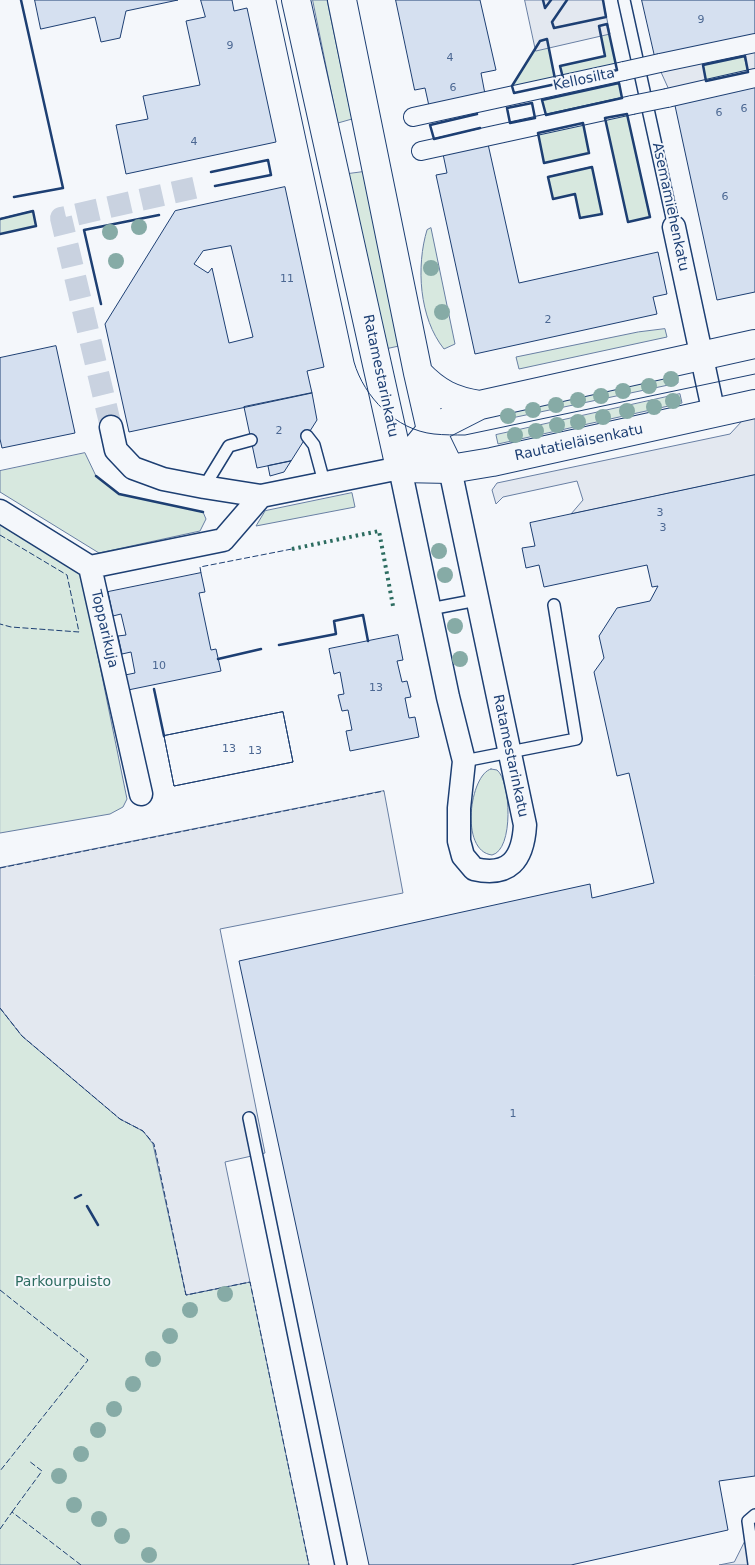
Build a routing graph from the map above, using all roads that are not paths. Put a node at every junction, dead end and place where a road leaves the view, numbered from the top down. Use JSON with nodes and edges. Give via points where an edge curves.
{"nodes":[{"id":1,"x":296,"y":0,"type":"edge"},
{"id":2,"x":342,"y":0,"type":"edge"},
{"id":3,"x":624,"y":0,"type":"edge"},
{"id":4,"x":755,"y":43,"type":"edge"},
{"id":5,"x":755,"y":78,"type":"edge"},
{"id":6,"x":413,"y":118,"type":"dead end"},
{"id":7,"x":421,"y":151,"type":"dead end"},
{"id":8,"x":674,"y":227,"type":"joint"},
{"id":9,"x":755,"y":344,"type":"edge"},
{"id":10,"x":702,"y":356,"type":"junction"},
{"id":11,"x":418,"y":373,"type":"junction"},
{"id":12,"x":755,"y":404,"type":"edge"},
{"id":13,"x":480,"y":405,"type":"junction"},
{"id":14,"x":714,"y":414,"type":"junction"},
{"id":15,"x":111,"y":427,"type":"tunnel mouth"},
{"id":16,"x":432,"y":430,"type":"junction"},
{"id":17,"x":307,"y":436,"type":"dead end"},
{"id":18,"x":251,"y":440,"type":"dead end"},
{"id":19,"x":400,"y":468,"type":"junction"},
{"id":20,"x":450,"y":469,"type":"junction"},
{"id":21,"x":324,"y":482,"type":"junction"},
{"id":22,"x":204,"y":488,"type":"junction"},
{"id":23,"x":261,"y":496,"type":"junction"},
{"id":24,"x":0,"y":511,"type":"edge"},
{"id":25,"x":90,"y":567,"type":"junction"},
{"id":26,"x":477,"y":600,"type":"junction"},
{"id":27,"x":554,"y":605,"type":"dead end"},
{"id":28,"x":430,"y":609,"type":"junction"},
{"id":29,"x":509,"y":752,"type":"junction"},
{"id":30,"x":464,"y":761,"type":"junction"},
{"id":31,"x":141,"y":794,"type":"dead end"},
{"id":32,"x":249,"y":1118,"type":"dead end"},
{"id":33,"x":755,"y":1514,"type":"edge"},
{"id":34,"x":753,"y":1564,"type":"edge"},
{"id":35,"x":341,"y":1565,"type":"edge"}],
"edges":[{"from":1,"to":19,"type":"street","name":"Ratamestarinkatu"},
{"from":2,"to":11,"type":"street","name":"Ratamestarinkatu"},
{"from":3,"to":8,"type":"lane","name":"Asemamiehenkatu"},
{"from":4,"to":6,"type":"street","name":"Kellosilta","bridge":true},
{"from":5,"to":7,"type":"street","bridge":true},
{"from":8,"to":10,"type":"street","name":"Asemamiehenkatu"},
{"from":9,"to":10,"type":"street"},
{"from":10,"to":13,"type":"street"},
{"from":10,"to":14,"type":"street","name":"Asemamiehenkatu"},
{"from":11,"to":13,"type":"street","via":[[432,388],[449,397]]},
{"from":11,"to":16,"type":"street","name":"Ratamestarinkatu"},
{"from":12,"to":14,"type":"street","name":"Rautatieläisenkatu"},
{"from":13,"to":16,"type":"street"},
{"from":14,"to":20,"type":"street","name":"Rautatieläisenkatu"},
{"from":15,"to":22,"type":"street","name":"Rautatieläisenkatu","via":[[116,450],[133,468]]},
{"from":16,"to":19,"type":"street"},
{"from":16,"to":20,"type":"street","name":"Ratamestarinkatu"},
{"from":17,"to":21,"type":"lane","via":[[314,445]]},
{"from":18,"to":22,"type":"lane","via":[[228,446]]},
{"from":19,"to":20,"type":"street","name":"Rautatieläisenkatu"},
{"from":19,"to":21,"type":"street","name":"Rautatieläisenkatu"},
{"from":19,"to":28,"type":"street","name":"Ratamestarinkatu"},
{"from":20,"to":26,"type":"street","name":"Ratamestarinkatu"},
{"from":21,"to":23,"type":"street","name":"Rautatieläisenkatu"},
{"from":22,"to":23,"type":"street","name":"Rautatieläisenkatu"},
{"from":23,"to":25,"type":"street","via":[[223,540]]},
{"from":24,"to":25,"type":"street"},
{"from":25,"to":31,"type":"street","name":"Topparikuja"},
{"from":26,"to":28,"type":"lane"},
{"from":26,"to":29,"type":"street","name":"Ratamestarinkatu"},
{"from":27,"to":29,"type":"lane","via":[[576,739]]},
{"from":28,"to":30,"type":"street","name":"Ratamestarinkatu"},
{"from":29,"to":30,"type":"lane"},
{"from":29,"to":30,"type":"street","name":"Ratamestarinkatu","via":[[524,839],[510,866],[499,871],[474,869],[463,856],[459,841],[459,808]]},
{"from":32,"to":35,"type":"lane"},
{"from":33,"to":34,"type":"lane","via":[[748,1521]]}]}
